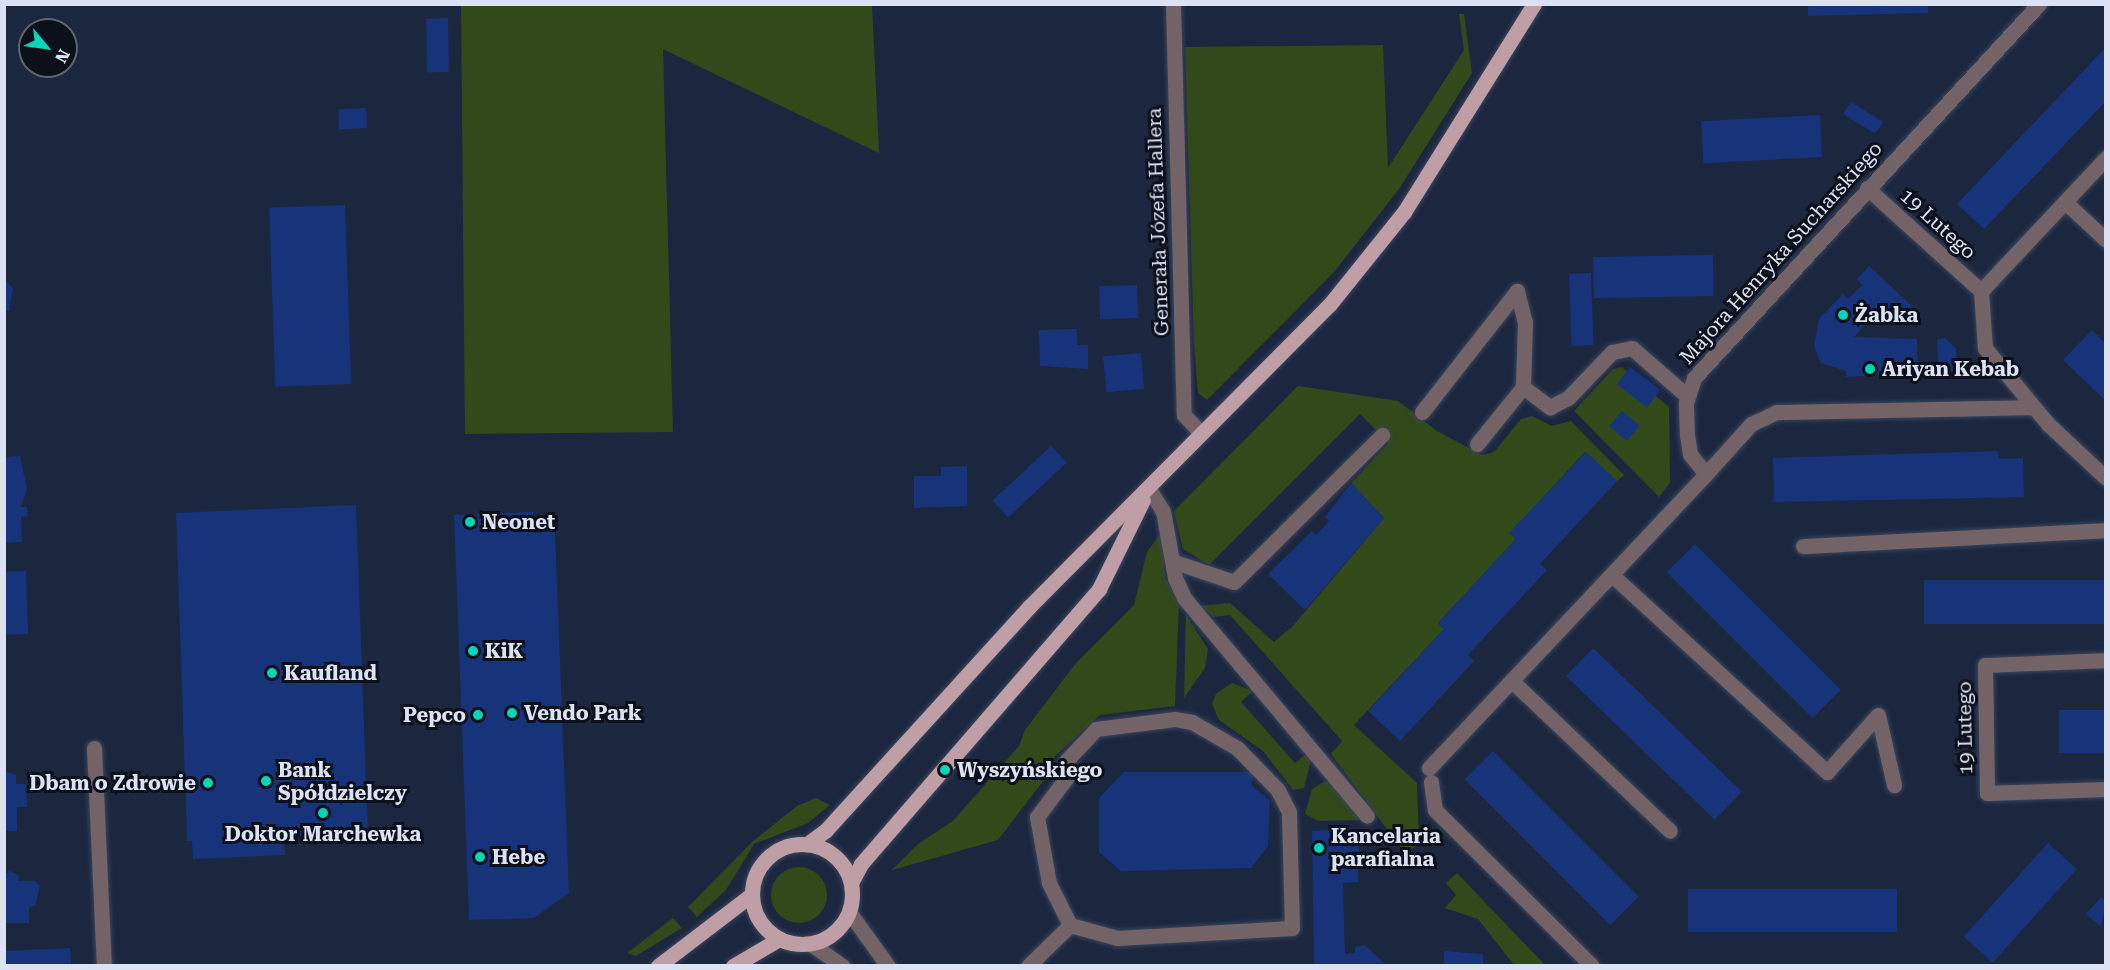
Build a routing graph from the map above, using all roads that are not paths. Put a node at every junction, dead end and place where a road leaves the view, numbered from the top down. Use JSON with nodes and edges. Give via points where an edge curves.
{"nodes":[{"id":1,"x":1173,"y":4,"type":"edge"},
{"id":2,"x":2039,"y":4,"type":"edge"},
{"id":3,"x":1532,"y":5,"type":"edge"},
{"id":4,"x":2106,"y":158,"type":"edge"},
{"id":5,"x":1867,"y":188,"type":"junction"},
{"id":6,"x":2065,"y":202,"type":"junction"},
{"id":7,"x":2106,"y":240,"type":"edge"},
{"id":8,"x":1981,"y":291,"type":"junction"},
{"id":9,"x":1524,"y":387,"type":"junction"},
{"id":10,"x":1687,"y":396,"type":"junction"},
{"id":11,"x":2033,"y":407,"type":"junction"},
{"id":12,"x":1422,"y":412,"type":"dead end"},
{"id":13,"x":1200,"y":432,"type":"junction"},
{"id":14,"x":1382,"y":435,"type":"dead end"},
{"id":15,"x":1477,"y":444,"type":"dead end"},
{"id":16,"x":1706,"y":474,"type":"junction"},
{"id":17,"x":2106,"y":478,"type":"edge"},
{"id":18,"x":1149,"y":489,"type":"junction"},
{"id":19,"x":2106,"y":530,"type":"edge"},
{"id":20,"x":1803,"y":546,"type":"dead end"},
{"id":21,"x":1175,"y":562,"type":"junction"},
{"id":22,"x":1611,"y":575,"type":"junction"},
{"id":23,"x":2106,"y":660,"type":"edge"},
{"id":24,"x":1513,"y":682,"type":"junction"},
{"id":25,"x":94,"y":748,"type":"dead end"},
{"id":26,"x":1894,"y":785,"type":"dead end"},
{"id":27,"x":2106,"y":789,"type":"edge"},
{"id":28,"x":1367,"y":816,"type":"dead end"},
{"id":29,"x":1670,"y":831,"type":"dead end"},
{"id":30,"x":807,"y":844,"type":"junction"},
{"id":31,"x":851,"y":883,"type":"junction"},
{"id":32,"x":751,"y":895,"type":"junction"},
{"id":33,"x":849,"y":912,"type":"junction"},
{"id":34,"x":1070,"y":925,"type":"junction"},
{"id":35,"x":779,"y":939,"type":"junction"},
{"id":36,"x":811,"y":944,"type":"junction"},
{"id":37,"x":104,"y":966,"type":"edge"},
{"id":38,"x":658,"y":966,"type":"edge"},
{"id":39,"x":733,"y":966,"type":"edge"},
{"id":40,"x":843,"y":966,"type":"edge"},
{"id":41,"x":888,"y":966,"type":"edge"},
{"id":42,"x":1028,"y":966,"type":"edge"},
{"id":43,"x":1592,"y":966,"type":"edge"}],
"edges":[{"from":1,"to":13,"type":"street","name":"Generała Józefa Hallera","via":[[1184,415]]},
{"from":2,"to":5,"type":"street","name":"Majora Henryka Sucharskiego"},
{"from":3,"to":13,"type":"main road","via":[[1404,212],[1330,304]]},
{"from":4,"to":6,"type":"street"},
{"from":5,"to":8,"type":"street","name":"19 Lutego"},
{"from":5,"to":10,"type":"street","name":"Majora Henryka Sucharskiego","via":[[1708,361]]},
{"from":6,"to":7,"type":"street"},
{"from":6,"to":8,"type":"street"},
{"from":8,"to":11,"type":"street","via":[[1985,348]]},
{"from":9,"to":10,"type":"street","via":[[1551,407],[1568,398],[1612,352],[1632,348]]},
{"from":9,"to":12,"type":"street","via":[[1526,322],[1517,291]]},
{"from":9,"to":15,"type":"street"},
{"from":10,"to":16,"type":"street","name":"Majora Henryka Sucharskiego","via":[[1690,454]]},
{"from":11,"to":16,"type":"street","via":[[1777,412],[1751,423]]},
{"from":11,"to":17,"type":"street"},
{"from":13,"to":18,"type":"main road"},
{"from":14,"to":21,"type":"street","via":[[1234,582]]},
{"from":16,"to":22,"type":"street"},
{"from":18,"to":21,"type":"street","via":[[1163,511]]},
{"from":18,"to":30,"type":"main road","via":[[1029,608],[826,830]]},
{"from":18,"to":31,"type":"main road","via":[[1099,589],[861,864]]},
{"from":19,"to":20,"type":"street"},
{"from":21,"to":28,"type":"street","via":[[1175,578],[1185,600]]},
{"from":22,"to":24,"type":"street"},
{"from":22,"to":26,"type":"street","via":[[1827,772],[1878,715]]},
{"from":23,"to":27,"type":"street","name":"19 Lutego","via":[[1985,665],[1987,793]]},
{"from":24,"to":29,"type":"street"},
{"from":24,"to":43,"type":"street","via":[[1430,775],[1436,810]]},
{"from":25,"to":37,"type":"street"},
{"from":30,"to":31,"type":"main road","via":[[830,852]]},
{"from":30,"to":32,"type":"main road","via":[[786,846],[768,857],[753,880]]},
{"from":31,"to":33,"type":"main road"},
{"from":32,"to":35,"type":"main road","via":[[759,921]]},
{"from":32,"to":38,"type":"main road"},
{"from":33,"to":36,"type":"main road","via":[[827,938]]},
{"from":33,"to":41,"type":"street"},
{"from":34,"to":34,"type":"street","via":[[1049,883],[1037,817],[1067,777],[1067,760],[1096,729],[1175,719],[1192,722],[1237,748],[1278,790],[1289,812],[1292,928],[1117,938]]},
{"from":34,"to":42,"type":"street"},
{"from":35,"to":36,"type":"main road"},
{"from":35,"to":39,"type":"main road"},
{"from":36,"to":40,"type":"street"}]}
